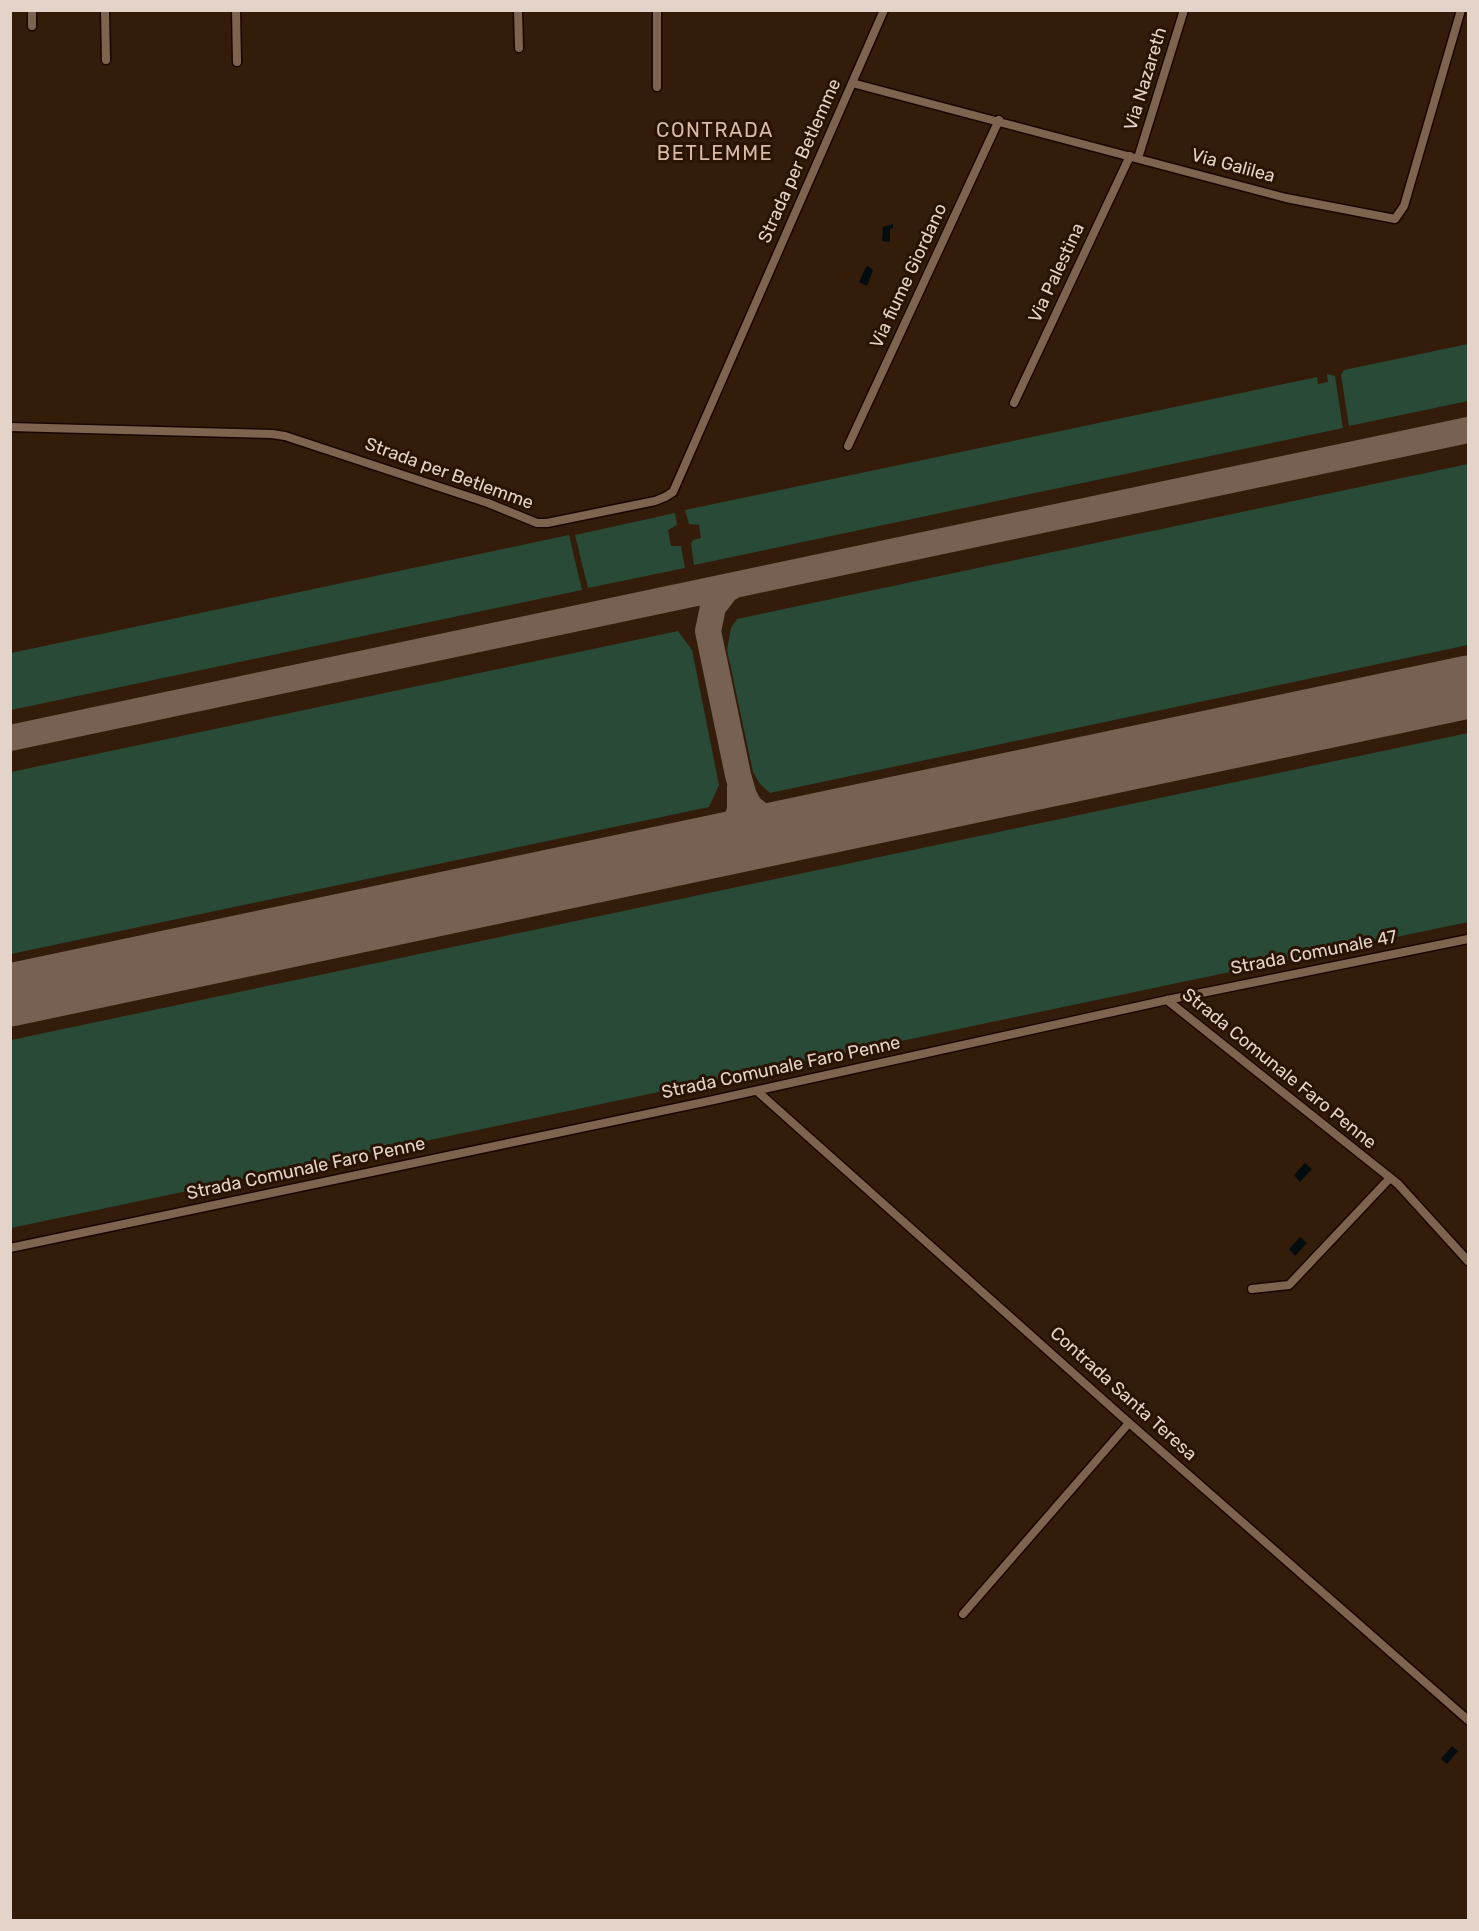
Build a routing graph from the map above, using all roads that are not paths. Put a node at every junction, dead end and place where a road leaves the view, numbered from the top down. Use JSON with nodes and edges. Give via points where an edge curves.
{"nodes":[{"id":1,"x":32,"y":10,"type":"edge"},
{"id":2,"x":105,"y":10,"type":"edge"},
{"id":3,"x":236,"y":10,"type":"edge"},
{"id":4,"x":518,"y":10,"type":"edge"},
{"id":5,"x":657,"y":10,"type":"edge"},
{"id":6,"x":884,"y":10,"type":"edge"},
{"id":7,"x":1184,"y":10,"type":"edge"},
{"id":8,"x":1461,"y":10,"type":"edge"},
{"id":9,"x":33,"y":26,"type":"dead end"},
{"id":10,"x":519,"y":48,"type":"dead end"},
{"id":11,"x":106,"y":60,"type":"dead end"},
{"id":12,"x":237,"y":62,"type":"dead end"},
{"id":13,"x":852,"y":83,"type":"junction"},
{"id":14,"x":657,"y":87,"type":"dead end"},
{"id":15,"x":999,"y":120,"type":"junction"},
{"id":16,"x":1134,"y":157,"type":"junction"},
{"id":17,"x":1014,"y":403,"type":"dead end"},
{"id":18,"x":10,"y":427,"type":"edge"},
{"id":19,"x":849,"y":446,"type":"dead end"},
{"id":20,"x":1468,"y":939,"type":"edge"},
{"id":21,"x":1167,"y":1000,"type":"junction"},
{"id":22,"x":757,"y":1091,"type":"junction"},
{"id":23,"x":1390,"y":1178,"type":"junction"},
{"id":24,"x":10,"y":1248,"type":"edge"},
{"id":25,"x":1468,"y":1262,"type":"edge"},
{"id":26,"x":1252,"y":1289,"type":"dead end"},
{"id":27,"x":1129,"y":1423,"type":"junction"},
{"id":28,"x":963,"y":1614,"type":"dead end"},
{"id":29,"x":1468,"y":1720,"type":"edge"}],
"edges":[{"from":1,"to":9,"type":"street"},
{"from":2,"to":11,"type":"street"},
{"from":3,"to":12,"type":"street"},
{"from":4,"to":10,"type":"street"},
{"from":5,"to":14,"type":"street"},
{"from":6,"to":13,"type":"street","name":"Strada per Betlemme"},
{"from":7,"to":16,"type":"street","name":"Via Nazareth"},
{"from":8,"to":16,"type":"street","name":"Via Galilea","via":[[1404,206],[1395,219],[1286,198]]},
{"from":13,"to":15,"type":"street","name":"Via Galilea"},
{"from":13,"to":18,"type":"street","name":"Strada per Betlemme","via":[[673,492],[655,501],[537,523],[488,502],[285,436]]},
{"from":15,"to":16,"type":"street","name":"Via Galilea"},
{"from":15,"to":19,"type":"street","name":"Via fiume Giordano"},
{"from":16,"to":17,"type":"street","name":"Via Palestina"},
{"from":20,"to":21,"type":"street","name":"Strada Comunale 47"},
{"from":21,"to":22,"type":"street","name":"Strada Comunale Faro Penne"},
{"from":21,"to":23,"type":"street","name":"Strada Comunale Faro Penne"},
{"from":22,"to":24,"type":"street","name":"Strada Comunale Faro Penne"},
{"from":22,"to":27,"type":"street","name":"Contrada Santa Teresa"},
{"from":23,"to":25,"type":"street","name":"Strada Comunale Faro Penne"},
{"from":23,"to":26,"type":"street","via":[[1288,1285]]},
{"from":27,"to":28,"type":"street"},
{"from":27,"to":29,"type":"street","name":"Contrada Santa Teresa"}]}
